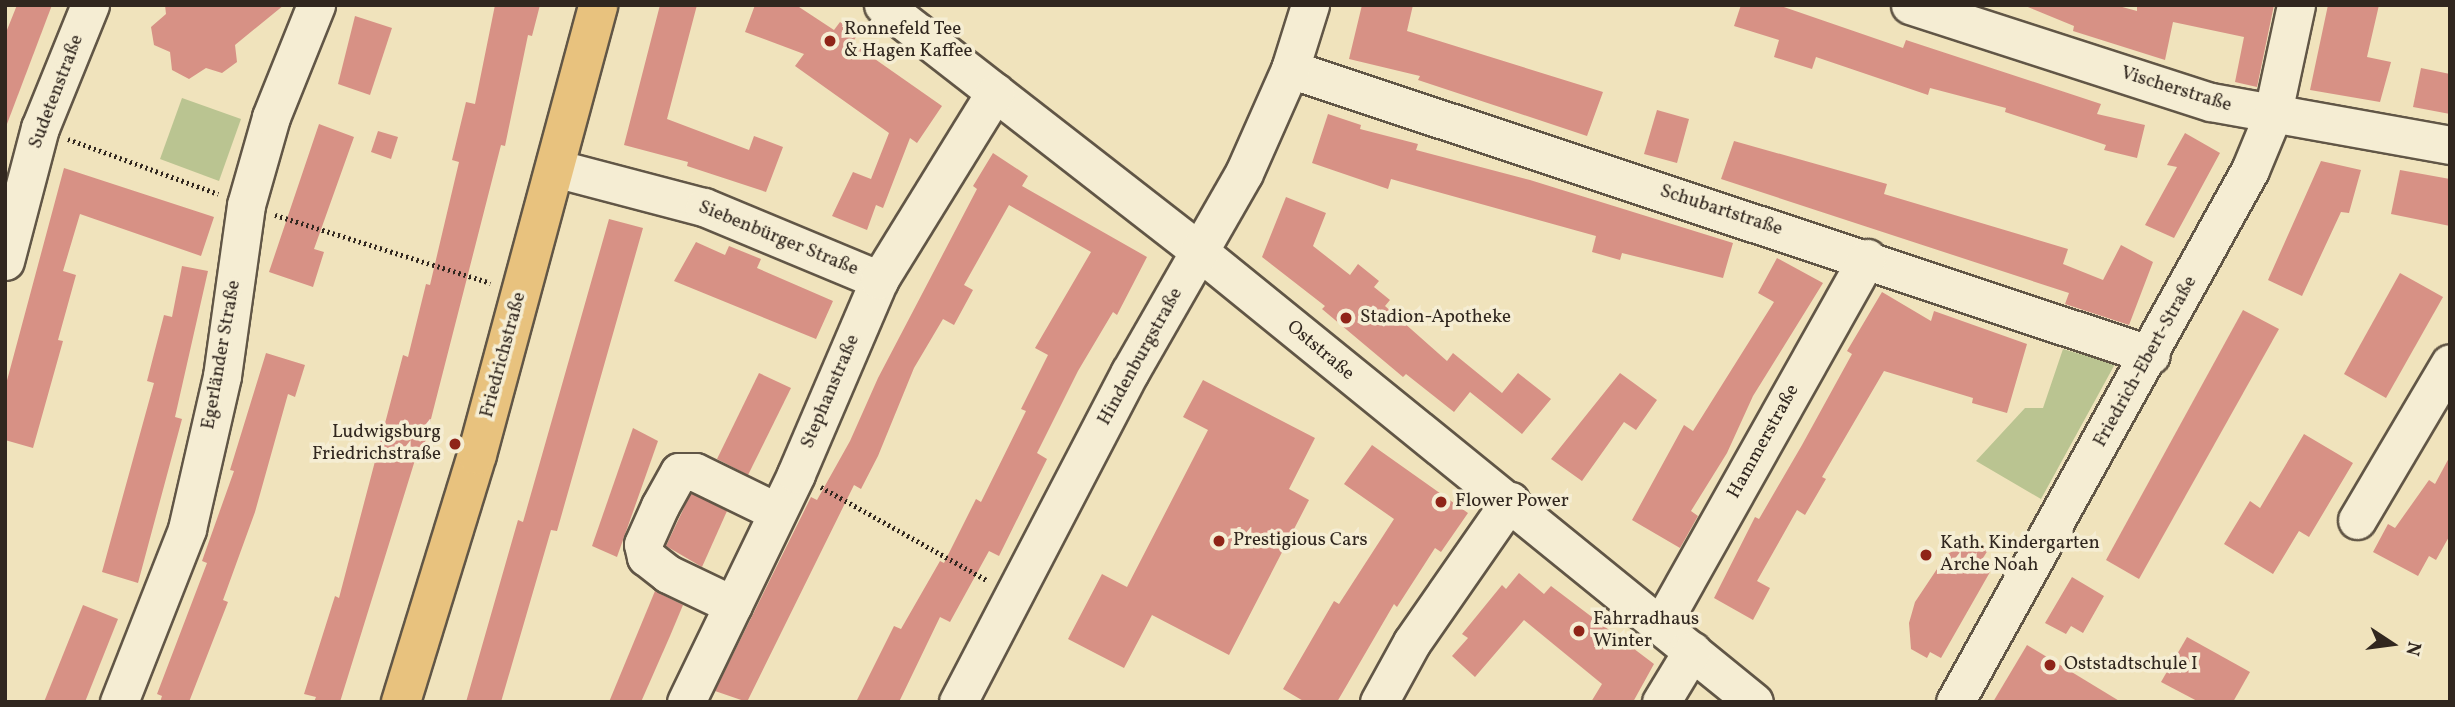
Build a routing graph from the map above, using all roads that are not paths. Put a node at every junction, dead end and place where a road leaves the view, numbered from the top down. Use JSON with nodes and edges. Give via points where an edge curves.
{"nodes":[{"id":1,"x":90,"y":5,"type":"edge"},
{"id":2,"x":316,"y":5,"type":"edge"},
{"id":3,"x":598,"y":5,"type":"edge"},
{"id":4,"x":883,"y":5,"type":"edge"},
{"id":5,"x":1310,"y":5,"type":"edge"},
{"id":6,"x":1910,"y":5,"type":"edge"},
{"id":7,"x":2296,"y":5,"type":"edge"},
{"id":8,"x":1290,"y":69,"type":"junction"},
{"id":9,"x":995,"y":92,"type":"junction"},
{"id":10,"x":2272,"y":117,"type":"junction"},
{"id":11,"x":2450,"y":145,"type":"edge"},
{"id":12,"x":555,"y":168,"type":"junction"},
{"id":13,"x":1201,"y":253,"type":"junction"},
{"id":14,"x":1867,"y":258,"type":"junction"},
{"id":15,"x":5,"y":261,"type":"edge"},
{"id":16,"x":879,"y":280,"type":"junction"},
{"id":17,"x":2151,"y":355,"type":"junction"},
{"id":18,"x":2450,"y":363,"type":"edge"},
{"id":19,"x":1510,"y":501,"type":"junction"},
{"id":20,"x":777,"y":512,"type":"junction"},
{"id":21,"x":2357,"y":520,"type":"dead end"},
{"id":22,"x":733,"y":605,"type":"junction"},
{"id":23,"x":1661,"y":625,"type":"junction"},
{"id":24,"x":1692,"y":651,"type":"junction"},
{"id":25,"x":119,"y":702,"type":"edge"},
{"id":26,"x":401,"y":702,"type":"edge"},
{"id":27,"x":686,"y":702,"type":"edge"},
{"id":28,"x":958,"y":702,"type":"edge"},
{"id":29,"x":1379,"y":702,"type":"edge"},
{"id":30,"x":1661,"y":702,"type":"edge"},
{"id":31,"x":1754,"y":702,"type":"edge"},
{"id":32,"x":1955,"y":702,"type":"edge"}],
"edges":[{"from":1,"to":15,"type":"street","name":"Sudetenstraße","via":[[40,128]]},
{"from":2,"to":25,"type":"street","name":"Egerländer Straße","via":[[271,117],[246,205],[222,376],[187,529]]},
{"from":3,"to":12,"type":"main road","name":"Friedrichstraße"},
{"from":4,"to":9,"type":"street","name":"Oststraße"},
{"from":5,"to":8,"type":"street","name":"Hindenburgstraße"},
{"from":6,"to":10,"type":"street","name":"Vischerstraße","via":[[2211,102]]},
{"from":7,"to":10,"type":"street","name":"Friedrich-Ebert-Straße"},
{"from":8,"to":13,"type":"street","name":"Hindenburgstraße","via":[[1244,173]]},
{"from":8,"to":14,"type":"street","name":"Schubartstraße"},
{"from":9,"to":13,"type":"street","name":"Oststraße"},
{"from":9,"to":16,"type":"street","name":"Stephanstraße"},
{"from":10,"to":11,"type":"street","name":"Vischerstraße"},
{"from":10,"to":17,"type":"street","name":"Friedrich-Ebert-Straße","via":[[2250,170]]},
{"from":12,"to":16,"type":"street","name":"Siebenbürger Straße","via":[[704,207]]},
{"from":12,"to":26,"type":"main road","name":"Friedrichstraße","via":[[477,454]]},
{"from":13,"to":19,"type":"street","name":"Oststraße"},
{"from":13,"to":28,"type":"street","name":"Hindenburgstraße","via":[[1130,372]]},
{"from":14,"to":17,"type":"street","name":"Schubartstraße"},
{"from":14,"to":23,"type":"street","name":"Hammerstraße"},
{"from":16,"to":20,"type":"street","name":"Stephanstraße"},
{"from":17,"to":32,"type":"street","name":"Friedrich-Ebert-Straße"},
{"from":18,"to":21,"type":"street"},
{"from":19,"to":23,"type":"street","name":"Oststraße"},
{"from":19,"to":29,"type":"street","via":[[1412,642]]},
{"from":20,"to":22,"type":"street","name":"Stephanstraße"},
{"from":20,"to":22,"type":"street","via":[[695,472],[679,472],[660,506],[643,544],[646,557],[667,575]]},
{"from":22,"to":27,"type":"street","name":"Stephanstraße"},
{"from":23,"to":24,"type":"street","name":"Oststraße"},
{"from":24,"to":30,"type":"street"},
{"from":24,"to":31,"type":"street","name":"Oststraße"}]}
